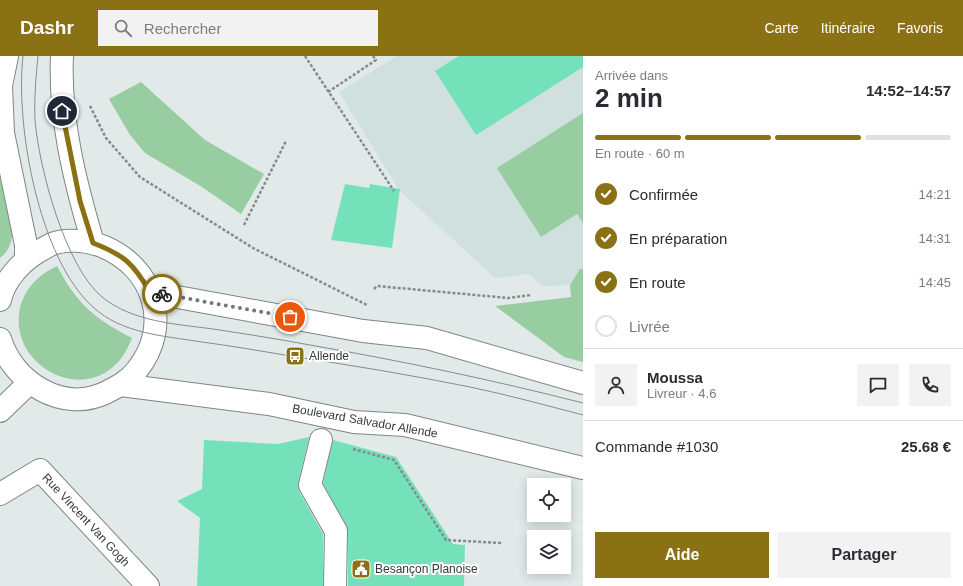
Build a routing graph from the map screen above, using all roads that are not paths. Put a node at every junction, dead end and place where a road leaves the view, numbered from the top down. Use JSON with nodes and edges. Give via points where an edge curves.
{"nodes":[{"id":1,"x":7,"y":56,"type":"edge"},
{"id":2,"x":62,"y":56,"type":"edge"},
{"id":3,"x":93,"y":243,"type":"junction"},
{"id":4,"x":26,"y":259,"type":"junction"},
{"id":5,"x":4,"y":280,"type":"edge"},
{"id":6,"x":150,"y":292,"type":"junction"},
{"id":7,"x":0,"y":300,"type":"edge"},
{"id":8,"x":0,"y":339,"type":"edge"},
{"id":9,"x":29,"y":383,"type":"junction"},
{"id":10,"x":583,"y":383,"type":"edge"},
{"id":11,"x":121,"y":385,"type":"junction"},
{"id":12,"x":0,"y":411,"type":"edge"},
{"id":13,"x":321,"y":440,"type":"road end"},
{"id":14,"x":583,"y":468,"type":"edge"},
{"id":15,"x":0,"y":494,"type":"edge"},
{"id":16,"x":148,"y":586,"type":"edge"},
{"id":17,"x":335,"y":586,"type":"edge"}],
"edges":[{"from":1,"to":4,"type":"street","via":[[1,86],[3,133],[26,245]]},
{"from":2,"to":3,"type":"street","via":[[62,111],[80,201]]},
{"from":3,"to":4,"type":"street","via":[[79,241],[53,244]]},
{"from":3,"to":6,"type":"street","via":[[117,252],[137,269]]},
{"from":4,"to":5,"type":"street"},
{"from":5,"to":7,"type":"street"},
{"from":6,"to":10,"type":"street","via":[[363,331],[427,338]]},
{"from":6,"to":11,"type":"street","via":[[156,321],[154,335],[148,353],[136,371]]},
{"from":8,"to":9,"type":"street","via":[[4,352],[15,369]]},
{"from":9,"to":11,"type":"street","via":[[50,394],[75,399],[98,396]]},
{"from":9,"to":12,"type":"street"},
{"from":11,"to":14,"type":"street","name":"Boulevard Salvador Allende","via":[[269,404],[354,422],[405,425]]},
{"from":13,"to":17,"type":"street","via":[[310,485],[336,531]]},
{"from":15,"to":16,"type":"street","name":"Rue Vincent Van Gogh","via":[[40,470]]}]}
